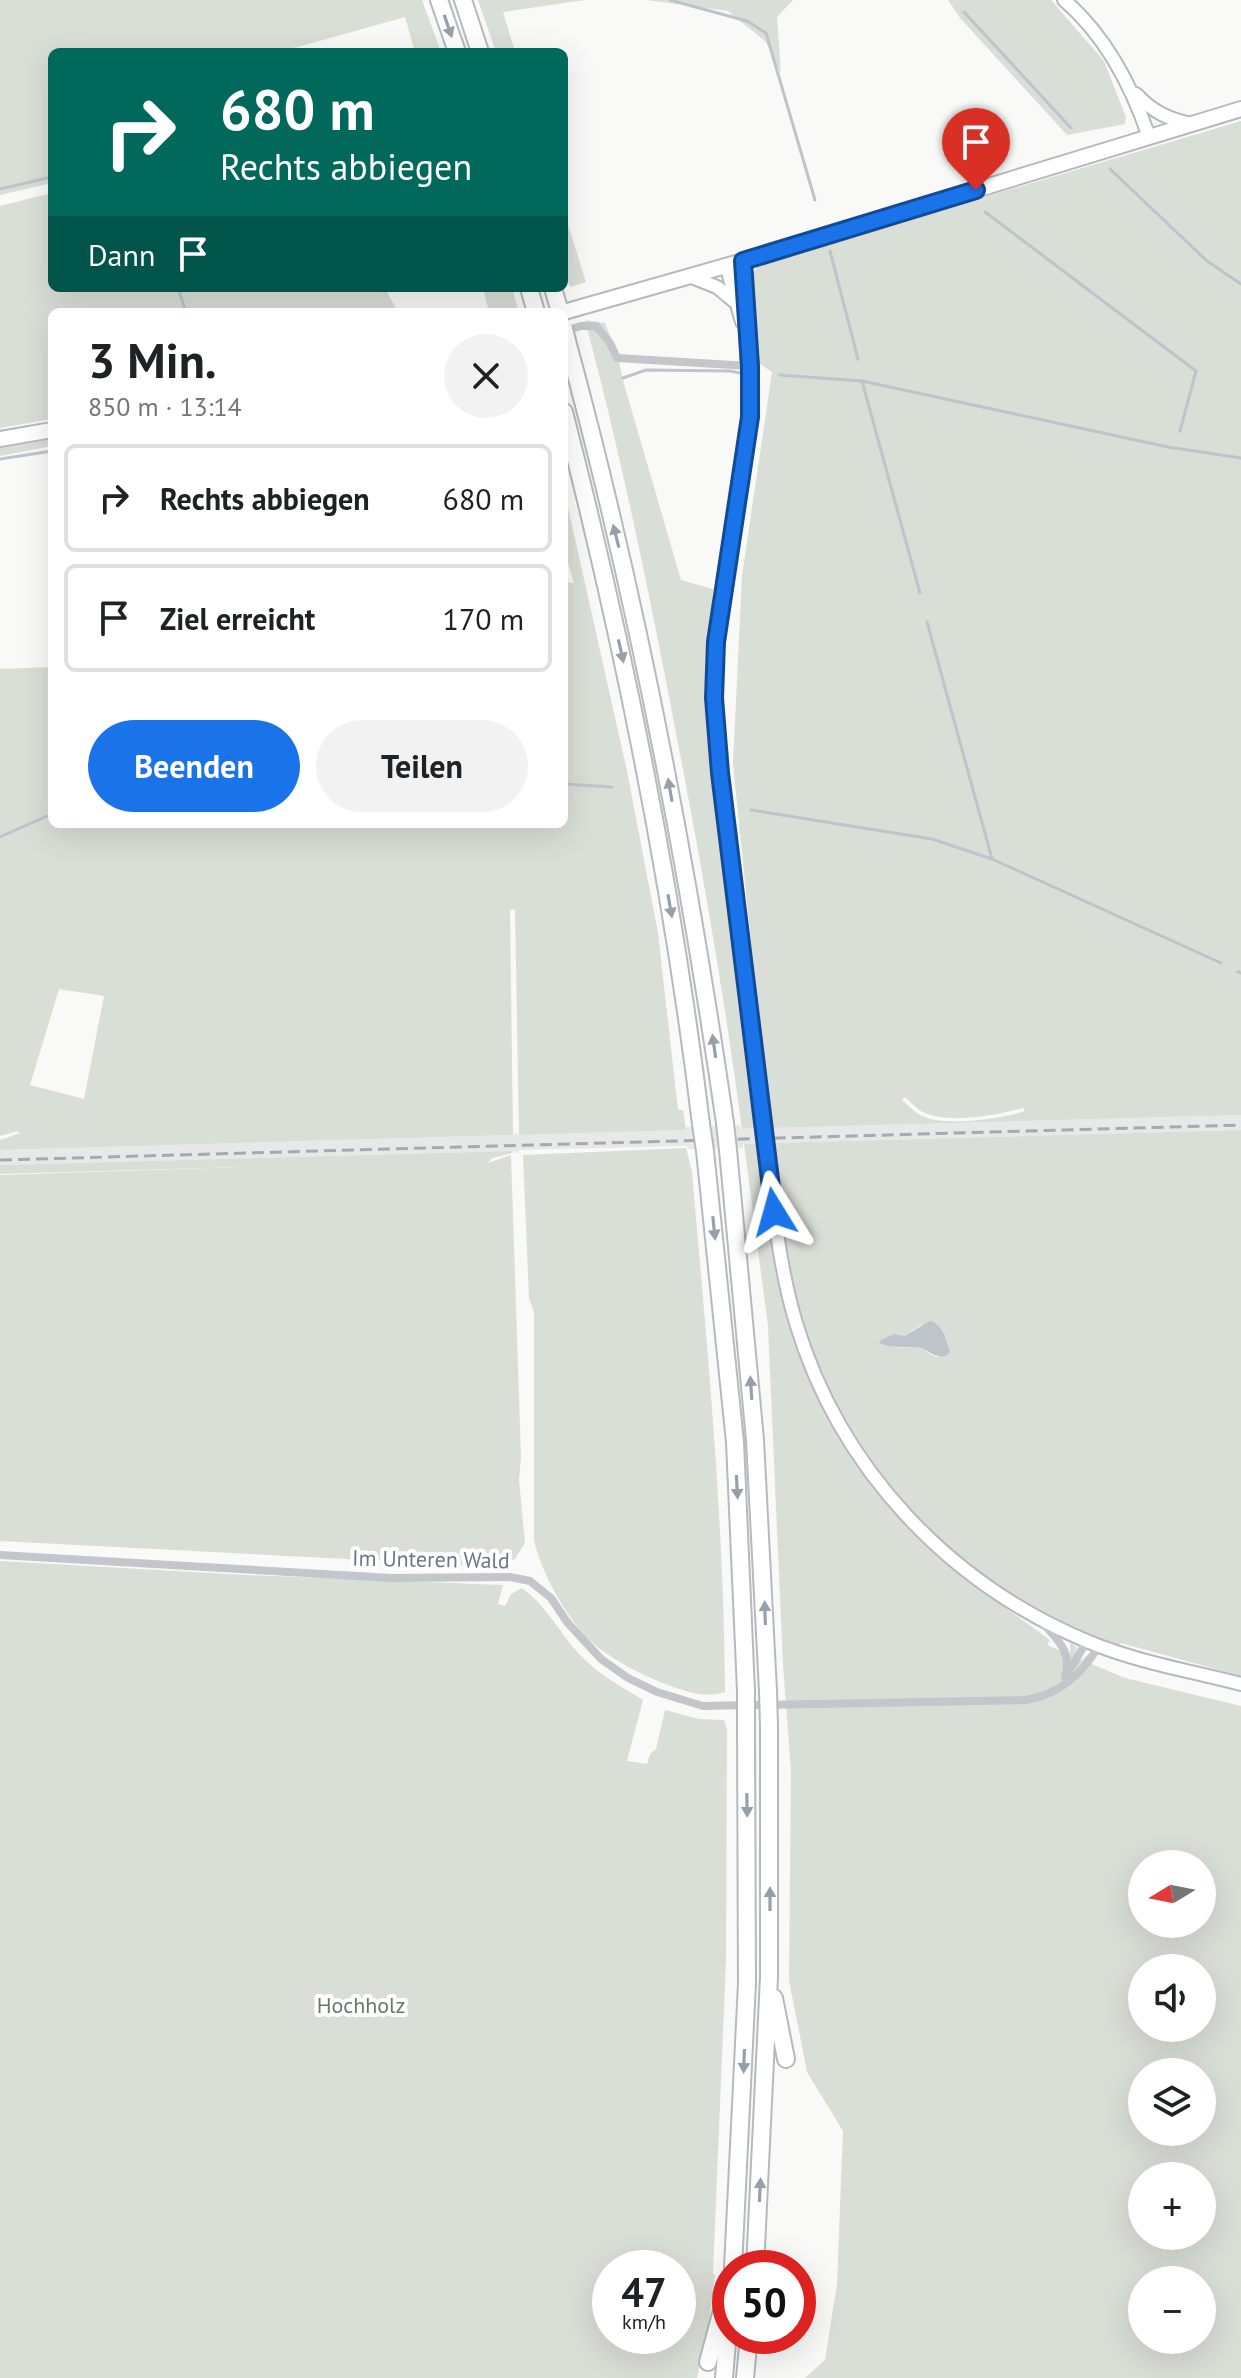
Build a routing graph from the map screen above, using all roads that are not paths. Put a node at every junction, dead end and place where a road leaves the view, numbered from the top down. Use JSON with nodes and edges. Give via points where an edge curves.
{"nodes":[{"id":1,"x":439,"y":0,"type":"edge"},
{"id":2,"x":463,"y":0,"type":"edge"},
{"id":3,"x":1064,"y":0,"type":"edge"},
{"id":4,"x":456,"y":48,"type":"edge"},
{"id":5,"x":479,"y":48,"type":"edge"},
{"id":6,"x":1129,"y":87,"type":"junction"},
{"id":7,"x":1241,"y":109,"type":"edge"},
{"id":8,"x":1191,"y":124,"type":"junction"},
{"id":9,"x":1149,"y":137,"type":"junction"},
{"id":10,"x":743,"y":261,"type":"junction"},
{"id":11,"x":726,"y":265,"type":"junction"},
{"id":12,"x":689,"y":276,"type":"junction"},
{"id":13,"x":736,"y":303,"type":"junction"},
{"id":14,"x":568,"y":310,"type":"edge"},
{"id":15,"x":568,"y":332,"type":"edge"},
{"id":16,"x":748,"y":345,"type":"junction"},
{"id":17,"x":568,"y":346,"type":"edge"},
{"id":18,"x":750,"y":366,"type":"junction"},
{"id":19,"x":568,"y":429,"type":"edge"},
{"id":20,"x":48,"y":431,"type":"edge"},
{"id":21,"x":0,"y":439,"type":"edge"},
{"id":22,"x":0,"y":1555,"type":"edge"},
{"id":23,"x":1041,"y":1620,"type":"junction"},
{"id":24,"x":1093,"y":1644,"type":"junction"},
{"id":25,"x":1065,"y":1677,"type":"junction"},
{"id":26,"x":1241,"y":1684,"type":"edge"},
{"id":27,"x":1054,"y":1690,"type":"junction"},
{"id":28,"x":769,"y":1977,"type":"junction"},
{"id":29,"x":786,"y":2059,"type":"dead end"},
{"id":30,"x":734,"y":2250,"type":"edge"},
{"id":31,"x":756,"y":2250,"type":"edge"},
{"id":32,"x":712,"y":2347,"type":"edge"},
{"id":33,"x":726,"y":2354,"type":"edge"},
{"id":34,"x":747,"y":2354,"type":"edge"},
{"id":35,"x":708,"y":2362,"type":"dead end"},
{"id":36,"x":724,"y":2378,"type":"edge"},
{"id":37,"x":745,"y":2378,"type":"edge"}],
"edges":[{"from":1,"to":4,"type":"highway","one_way":true},
{"from":2,"to":5,"type":"highway"},
{"from":3,"to":6,"type":"main road","via":[[1091,28]]},
{"from":6,"to":8,"type":"main road","via":[[1165,118]]},
{"from":6,"to":9,"type":"main road"},
{"from":7,"to":8,"type":"main road"},
{"from":8,"to":9,"type":"main road"},
{"from":9,"to":10,"type":"main road"},
{"from":10,"to":11,"type":"main road"},
{"from":10,"to":16,"type":"main road"},
{"from":11,"to":12,"type":"main road"},
{"from":11,"to":13,"type":"main road"},
{"from":12,"to":13,"type":"main road","via":[[717,287]]},
{"from":12,"to":14,"type":"main road"},
{"from":13,"to":16,"type":"main road"},
{"from":15,"to":18,"type":"street","via":[[596,326],[617,358]]},
{"from":16,"to":18,"type":"main road"},
{"from":28,"to":17,"type":"highway","one_way":true,"bridge":true,"via":[[769,1726],[756,1454],[725,1123],[688,887],[642,647]]},
{"from":18,"to":23,"type":"main road","bridge":true,"via":[[750,417],[718,628],[714,698],[762,1122],[778,1244],[796,1324],[825,1399],[890,1499],[966,1572]]},
{"from":19,"to":30,"type":"highway","one_way":true,"bridge":true,"via":[[635,713],[685,1001],[735,1442],[746,1691],[747,1953]]},
{"from":20,"to":21,"type":"main road"},
{"from":22,"to":27,"type":"street","name":"Im Unteren Wald","via":[[530,1581],[551,1598],[601,1659],[657,1692],[703,1706],[1026,1700]]},
{"from":23,"to":24,"type":"main road"},
{"from":23,"to":25,"type":"street","via":[[1065,1651]]},
{"from":24,"to":25,"type":"street"},
{"from":24,"to":26,"type":"main road"},
{"from":24,"to":27,"type":"street","name":"Im Unteren Wald","via":[[1086,1667]]},
{"from":25,"to":27,"type":"street"},
{"from":28,"to":29,"type":"highway"},
{"from":31,"to":28,"type":"highway","one_way":true},
{"from":32,"to":35,"type":"highway"},
{"from":33,"to":36,"type":"highway"},
{"from":34,"to":37,"type":"highway"}]}
